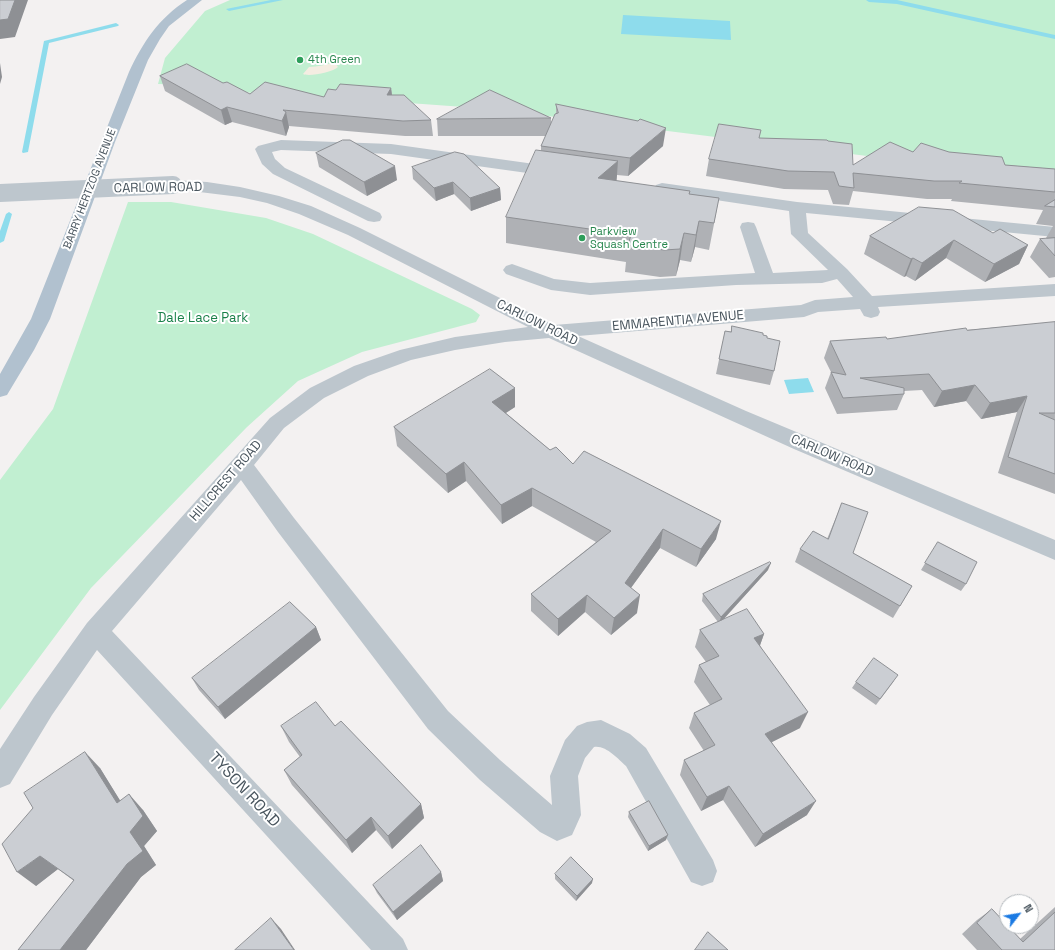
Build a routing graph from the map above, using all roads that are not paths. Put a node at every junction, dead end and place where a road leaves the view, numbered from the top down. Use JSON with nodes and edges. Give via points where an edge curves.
{"nodes":[{"id":1,"x":196,"y":0,"type":"edge"},
{"id":2,"x":570,"y":174,"type":"edge"},
{"id":3,"x":648,"y":186,"type":"edge"},
{"id":4,"x":0,"y":193,"type":"edge"},
{"id":5,"x":797,"y":207,"type":"junction"},
{"id":6,"x":374,"y":217,"type":"dead end"},
{"id":7,"x":748,"y":227,"type":"dead end"},
{"id":8,"x":1055,"y":232,"type":"edge"},
{"id":9,"x":512,"y":270,"type":"dead end"},
{"id":10,"x":841,"y":273,"type":"junction"},
{"id":11,"x":766,"y":278,"type":"junction"},
{"id":12,"x":1055,"y":290,"type":"edge"},
{"id":13,"x":1055,"y":301,"type":"edge"},
{"id":14,"x":870,"y":309,"type":"junction"},
{"id":15,"x":550,"y":331,"type":"junction"},
{"id":16,"x":0,"y":390,"type":"edge"},
{"id":17,"x":240,"y":464,"type":"junction"},
{"id":18,"x":1055,"y":550,"type":"edge"},
{"id":19,"x":96,"y":630,"type":"junction"},
{"id":20,"x":0,"y":774,"type":"edge"},
{"id":21,"x":702,"y":871,"type":"dead end"},
{"id":22,"x":392,"y":950,"type":"edge"}],
"edges":[{"from":1,"to":16,"type":"main road","name":"BARRY HERTZOG AVENUE","via":[[162,27],[137,69],[100,159],[44,310],[25,349]]},
{"from":2,"to":6,"type":"street","via":[[391,149],[281,145],[263,149],[268,162],[279,171]]},
{"from":3,"to":5,"type":"street"},
{"from":4,"to":15,"type":"street","name":"CARLOW ROAD","bridge":true,"via":[[173,185],[202,186],[265,197],[306,210]]},
{"from":5,"to":8,"type":"street"},
{"from":5,"to":10,"type":"street","via":[[800,234]]},
{"from":7,"to":11,"type":"street"},
{"from":9,"to":11,"type":"street","via":[[552,284],[590,289]]},
{"from":10,"to":11,"type":"street","via":[[822,277]]},
{"from":10,"to":14,"type":"street"},
{"from":12,"to":14,"type":"street","name":"EMMARENTIA AVENUE","via":[[976,294]]},
{"from":13,"to":14,"type":"street","name":"EMMARENTIA AVENUE"},
{"from":14,"to":15,"type":"street","name":"EMMARENTIA AVENUE","via":[[822,317],[804,311]]},
{"from":15,"to":17,"type":"street","name":"HILLCREST ROAD","via":[[442,346],[401,357],[336,381],[293,408]]},
{"from":15,"to":18,"type":"street","name":"CARLOW ROAD","via":[[746,420]]},
{"from":17,"to":19,"type":"street","name":"HILLCREST ROAD"},
{"from":17,"to":21,"type":"street","via":[[438,720],[490,770],[550,822],[557,826],[562,825],[567,815],[564,776],[575,749],[587,735],[601,733],[620,743],[636,757]]},
{"from":19,"to":20,"type":"street","name":"HILLCREST ROAD"},
{"from":19,"to":22,"type":"street","name":"TYSON ROAD"}]}
